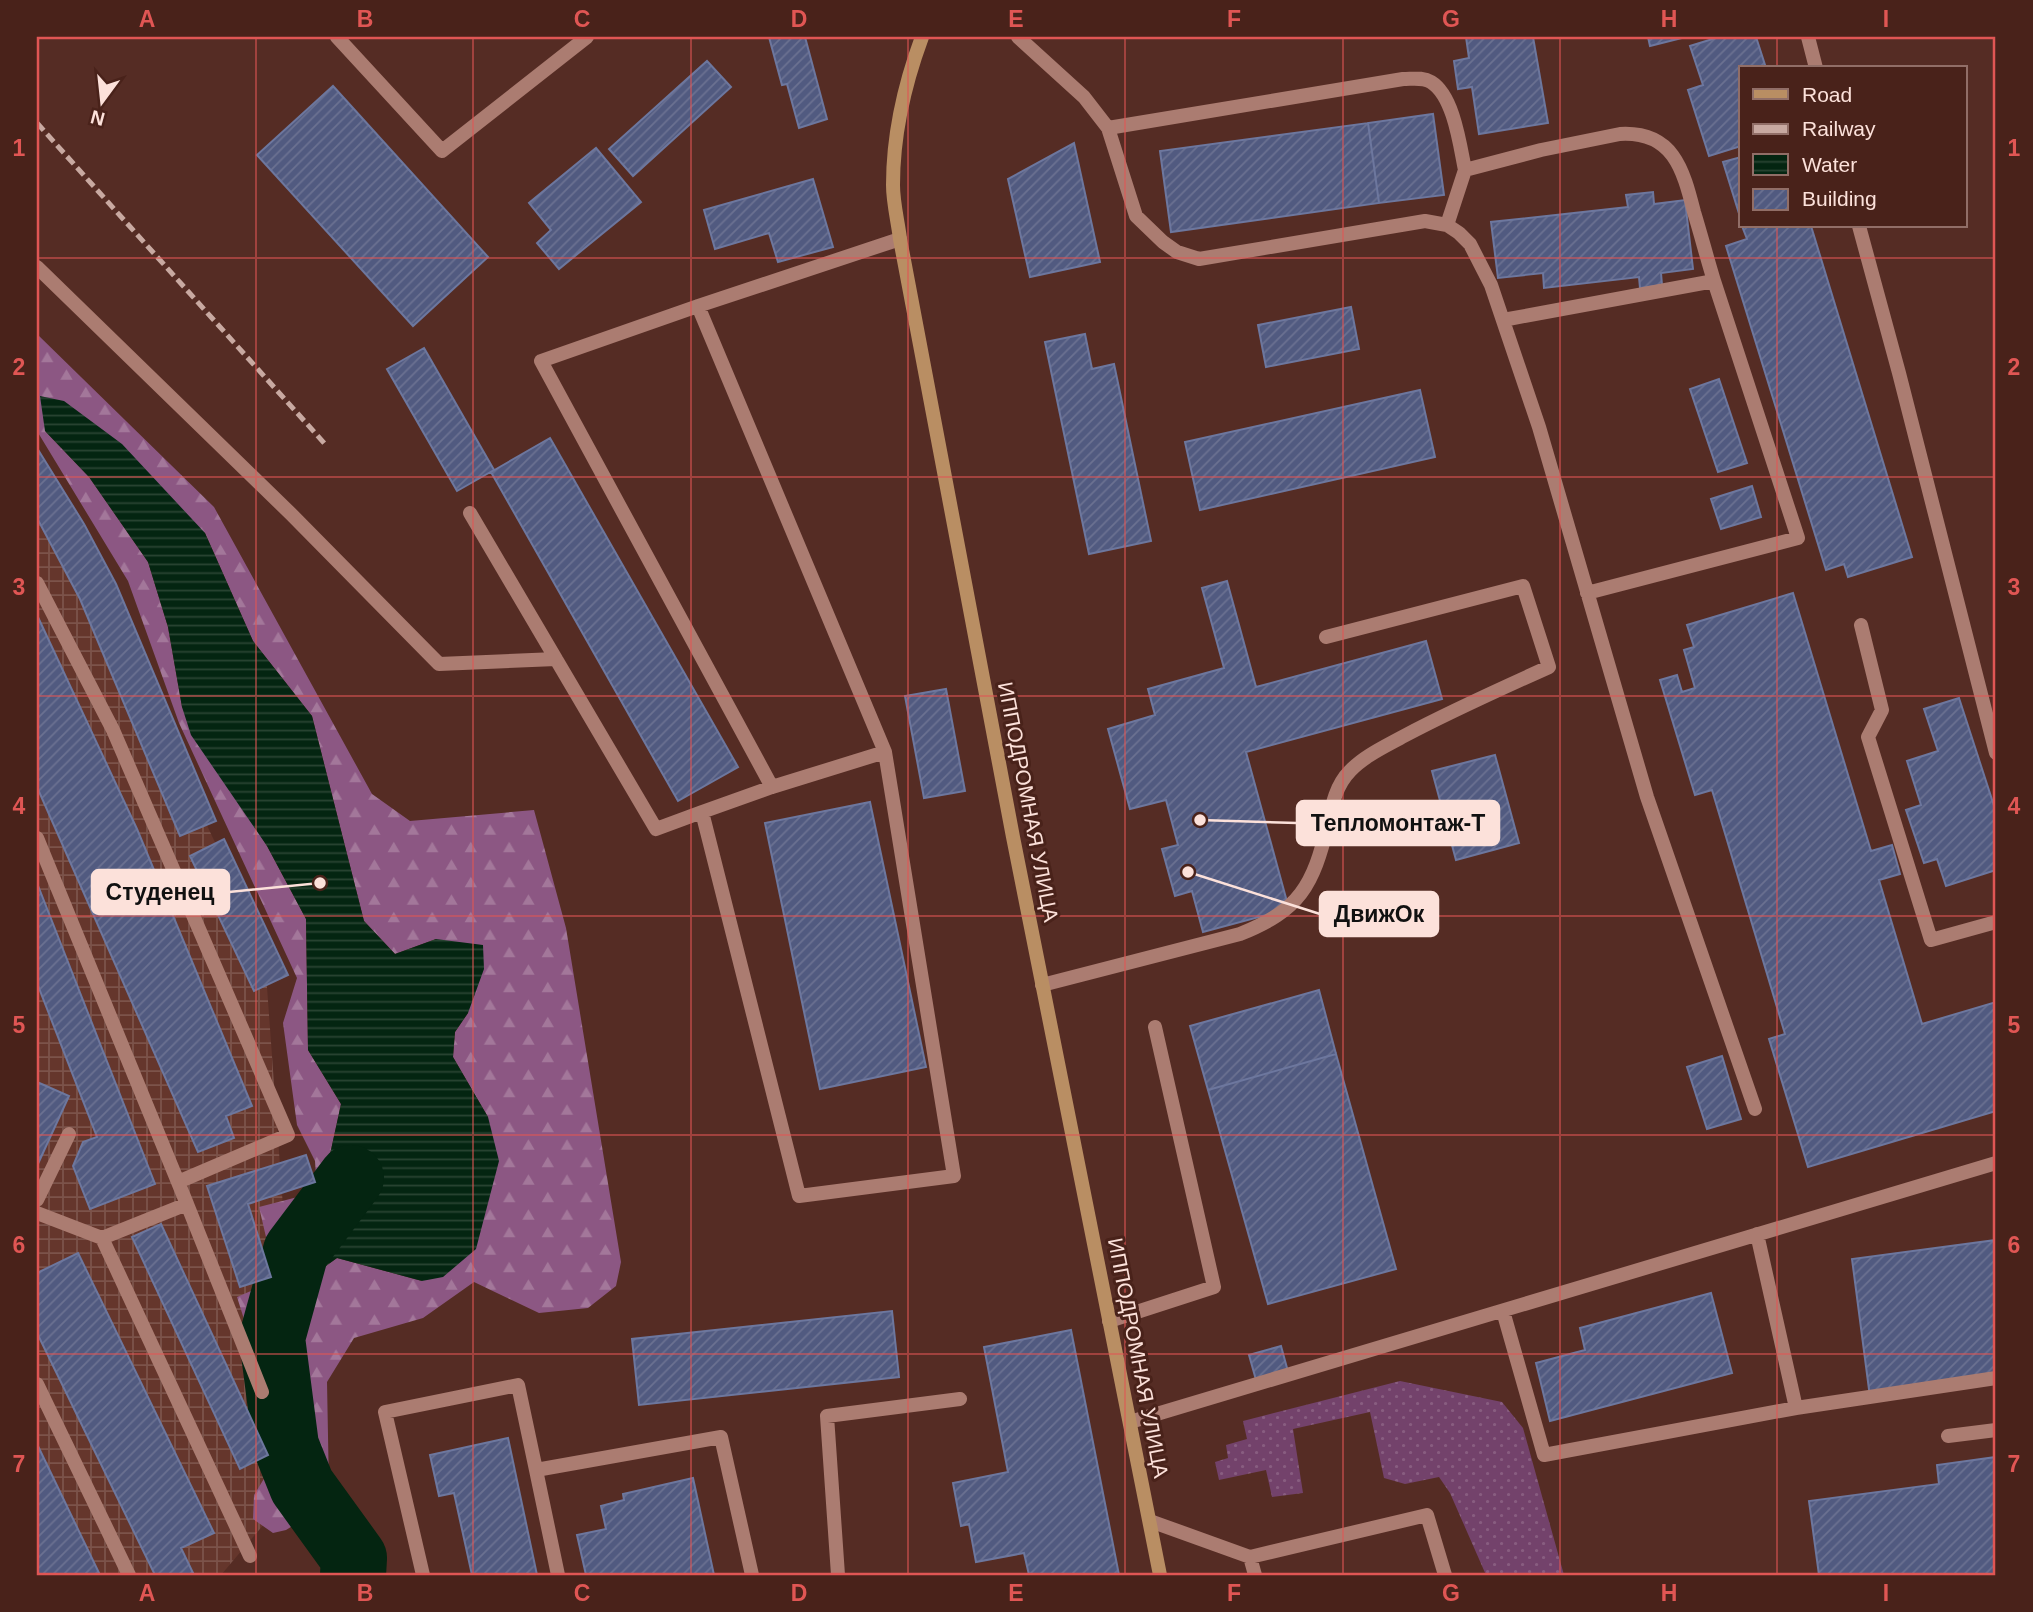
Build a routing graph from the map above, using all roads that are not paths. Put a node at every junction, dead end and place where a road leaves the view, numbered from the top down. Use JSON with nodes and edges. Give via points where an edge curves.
{"nodes":[{"id":1,"x":337,"y":37,"type":"edge"},
{"id":2,"x":587,"y":37,"type":"edge"},
{"id":3,"x":922,"y":37,"type":"edge"},
{"id":4,"x":1018,"y":37,"type":"edge"},
{"id":5,"x":1808,"y":37,"type":"edge"},
{"id":6,"x":1815,"y":66,"type":"edge"},
{"id":7,"x":1108,"y":128,"type":"junction"},
{"id":8,"x":1465,"y":170,"type":"junction"},
{"id":9,"x":1447,"y":225,"type":"junction"},
{"id":10,"x":1860,"y":228,"type":"edge"},
{"id":11,"x":901,"y":239,"type":"junction"},
{"id":12,"x":37,"y":267,"type":"edge"},
{"id":13,"x":1714,"y":281,"type":"junction"},
{"id":14,"x":698,"y":306,"type":"junction"},
{"id":15,"x":1503,"y":320,"type":"junction"},
{"id":16,"x":470,"y":513,"type":"dead end"},
{"id":17,"x":37,"y":583,"type":"edge"},
{"id":18,"x":1587,"y":593,"type":"junction"},
{"id":19,"x":1861,"y":625,"type":"dead end"},
{"id":20,"x":1326,"y":637,"type":"dead end"},
{"id":21,"x":556,"y":659,"type":"junction"},
{"id":22,"x":885,"y":752,"type":"junction"},
{"id":23,"x":1996,"y":753,"type":"edge"},
{"id":24,"x":772,"y":786,"type":"junction"},
{"id":25,"x":702,"y":812,"type":"junction"},
{"id":26,"x":37,"y":838,"type":"edge"},
{"id":27,"x":1996,"y":922,"type":"edge"},
{"id":28,"x":1042,"y":985,"type":"junction"},
{"id":29,"x":1155,"y":1027,"type":"dead end"},
{"id":30,"x":1755,"y":1109,"type":"dead end"},
{"id":31,"x":69,"y":1133,"type":"dead end"},
{"id":32,"x":1996,"y":1163,"type":"edge"},
{"id":33,"x":178,"y":1182,"type":"junction"},
{"id":34,"x":37,"y":1200,"type":"edge"},
{"id":35,"x":187,"y":1204,"type":"junction"},
{"id":36,"x":37,"y":1213,"type":"edge"},
{"id":37,"x":1757,"y":1234,"type":"junction"},
{"id":38,"x":102,"y":1238,"type":"junction"},
{"id":39,"x":1503,"y":1311,"type":"junction"},
{"id":40,"x":1109,"y":1321,"type":"junction"},
{"id":41,"x":1996,"y":1378,"type":"edge"},
{"id":42,"x":37,"y":1384,"type":"edge"},
{"id":43,"x":262,"y":1392,"type":"dead end"},
{"id":44,"x":960,"y":1399,"type":"dead end"},
{"id":45,"x":1796,"y":1408,"type":"junction"},
{"id":46,"x":1130,"y":1422,"type":"junction"},
{"id":47,"x":1996,"y":1430,"type":"edge"},
{"id":48,"x":1948,"y":1436,"type":"dead end"},
{"id":49,"x":536,"y":1470,"type":"junction"},
{"id":50,"x":1150,"y":1521,"type":"junction"},
{"id":51,"x":250,"y":1556,"type":"dead end"},
{"id":52,"x":1251,"y":1557,"type":"junction"},
{"id":53,"x":129,"y":1575,"type":"edge"},
{"id":54,"x":423,"y":1575,"type":"edge"},
{"id":55,"x":558,"y":1575,"type":"edge"},
{"id":56,"x":752,"y":1575,"type":"edge"},
{"id":57,"x":838,"y":1575,"type":"edge"},
{"id":58,"x":1160,"y":1575,"type":"edge"},
{"id":59,"x":1255,"y":1575,"type":"edge"},
{"id":60,"x":1445,"y":1575,"type":"edge"}],
"edges":[{"from":1,"to":2,"type":"lane","via":[[442,152]]},
{"from":3,"to":11,"type":"main road","name":"ИППОДРОМНАЯ УЛИЦА","via":[[906,84],[894,173]]},
{"from":4,"to":7,"type":"lane","via":[[1084,97]]},
{"from":5,"to":6,"type":"lane"},
{"from":7,"to":8,"type":"lane","via":[[1423,79],[1440,90],[1450,108]]},
{"from":7,"to":9,"type":"lane","via":[[1136,216],[1177,252],[1199,259],[1413,222]]},
{"from":8,"to":9,"type":"lane"},
{"from":8,"to":13,"type":"lane","via":[[1620,134],[1651,137],[1675,158],[1684,175]]},
{"from":9,"to":15,"type":"lane","via":[[1465,238],[1477,256]]},
{"from":10,"to":23,"type":"lane"},
{"from":11,"to":14,"type":"lane"},
{"from":11,"to":28,"type":"main road","name":"ИППОДРОМНАЯ УЛИЦА"},
{"from":12,"to":21,"type":"lane","via":[[439,664]]},
{"from":13,"to":15,"type":"lane"},
{"from":13,"to":18,"type":"lane","via":[[1798,538]]},
{"from":14,"to":22,"type":"lane"},
{"from":14,"to":24,"type":"lane","via":[[541,361]]},
{"from":15,"to":18,"type":"lane"},
{"from":16,"to":21,"type":"lane"},
{"from":17,"to":33,"type":"lane","via":[[113,730],[288,1135]]},
{"from":18,"to":30,"type":"lane","via":[[1647,797]]},
{"from":19,"to":27,"type":"lane","via":[[1882,710],[1868,737],[1931,940]]},
{"from":20,"to":28,"type":"lane","via":[[1523,586],[1549,667],[1446,714],[1350,770],[1332,805],[1314,872],[1286,911],[1268,923]]},
{"from":21,"to":25,"type":"lane","via":[[656,829]]},
{"from":22,"to":24,"type":"lane"},
{"from":22,"to":25,"type":"lane","via":[[954,1175],[799,1196]]},
{"from":24,"to":25,"type":"lane"},
{"from":26,"to":33,"type":"lane"},
{"from":28,"to":40,"type":"main road","name":"ИППОДРОМНАЯ УЛИЦА"},
{"from":29,"to":40,"type":"lane","via":[[1214,1287]]},
{"from":31,"to":34,"type":"lane"},
{"from":32,"to":37,"type":"lane"},
{"from":33,"to":35,"type":"lane"},
{"from":35,"to":38,"type":"lane"},
{"from":35,"to":43,"type":"lane"},
{"from":36,"to":38,"type":"lane"},
{"from":37,"to":39,"type":"lane"},
{"from":37,"to":45,"type":"lane"},
{"from":38,"to":51,"type":"lane"},
{"from":39,"to":45,"type":"lane","via":[[1544,1455]]},
{"from":39,"to":46,"type":"lane"},
{"from":40,"to":46,"type":"main road","name":"ИППОДРОМНАЯ УЛИЦА"},
{"from":41,"to":45,"type":"lane"},
{"from":42,"to":53,"type":"lane"},
{"from":44,"to":57,"type":"lane","via":[[827,1416]]},
{"from":46,"to":50,"type":"main road","name":"ИППОДРОМНАЯ УЛИЦА"},
{"from":47,"to":48,"type":"lane"},
{"from":49,"to":54,"type":"lane","via":[[518,1385],[385,1412]]},
{"from":49,"to":55,"type":"lane"},
{"from":49,"to":56,"type":"lane","via":[[721,1437]]},
{"from":50,"to":52,"type":"lane"},
{"from":50,"to":58,"type":"main road","name":"ИППОДРОМНАЯ УЛИЦА"},
{"from":52,"to":59,"type":"lane"},
{"from":52,"to":60,"type":"lane","via":[[1427,1514]]}]}
